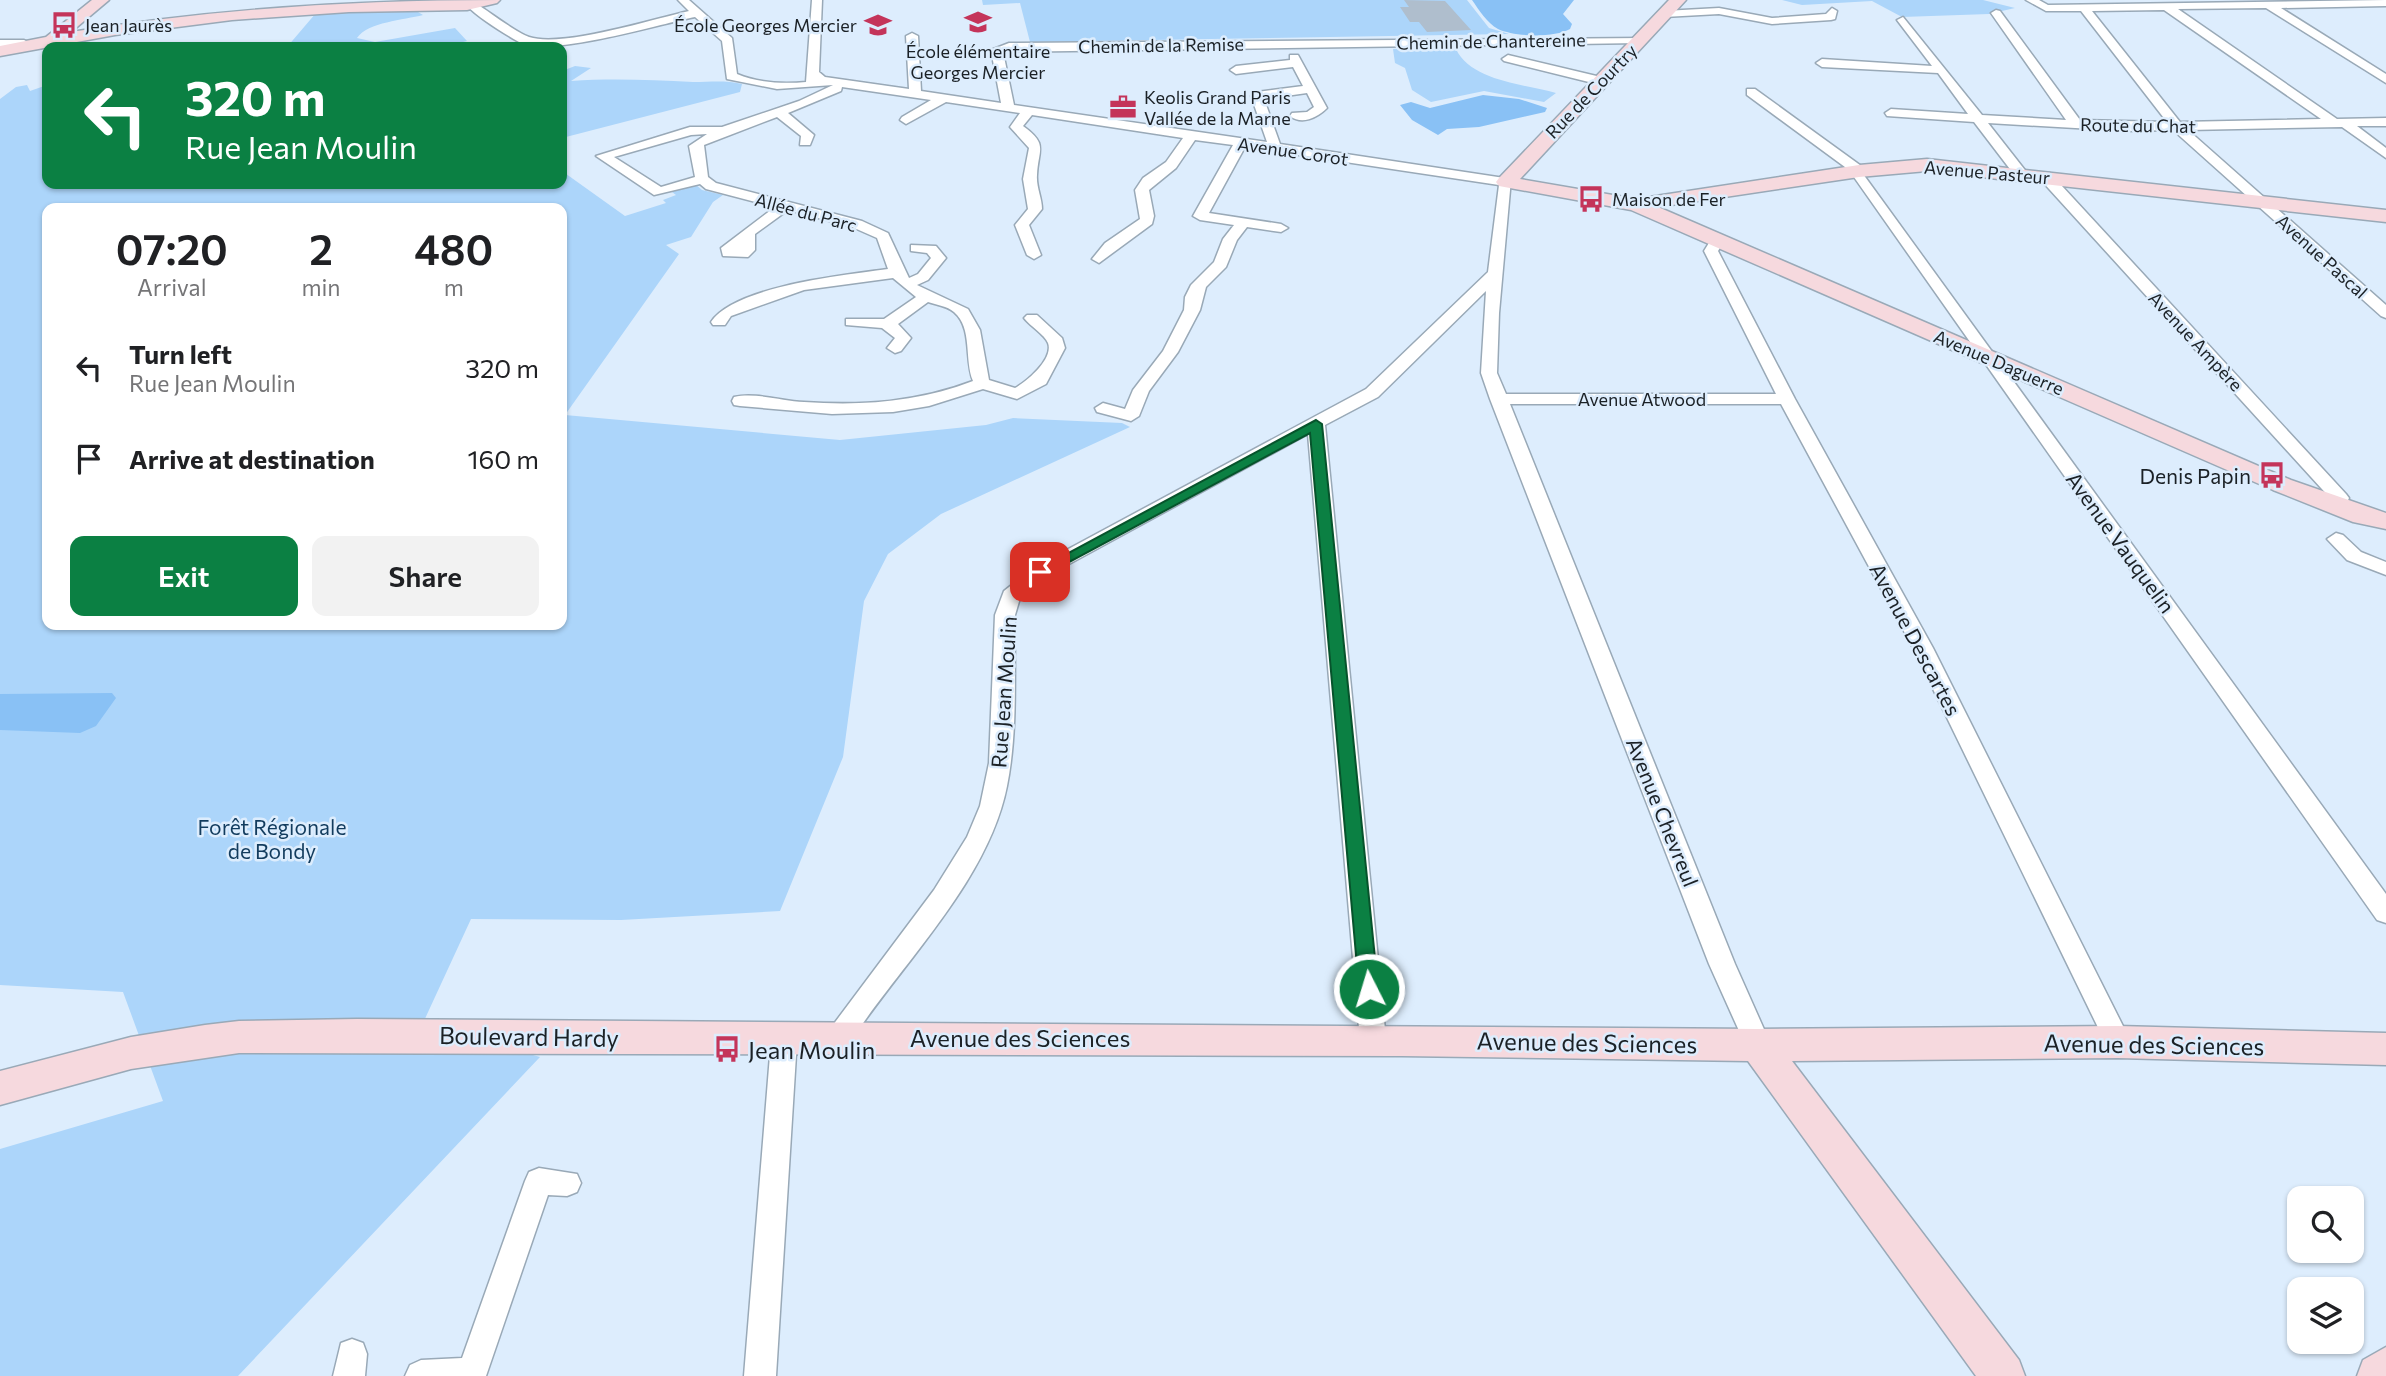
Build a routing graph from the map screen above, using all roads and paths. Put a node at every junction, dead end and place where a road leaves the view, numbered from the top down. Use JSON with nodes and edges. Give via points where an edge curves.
{"nodes":[{"id":1,"x":101,"y":0,"type":"edge"},
{"id":2,"x":492,"y":0,"type":"edge"},
{"id":3,"x":684,"y":0,"type":"edge"},
{"id":4,"x":817,"y":0,"type":"edge"},
{"id":5,"x":1678,"y":0,"type":"edge"},
{"id":6,"x":2031,"y":0,"type":"edge"},
{"id":7,"x":2380,"y":0,"type":"edge"},
{"id":8,"x":2128,"y":3,"type":"edge"},
{"id":9,"x":2234,"y":3,"type":"edge"},
{"id":10,"x":2386,"y":3,"type":"edge"},
{"id":11,"x":2269,"y":5,"type":"junction"},
{"id":12,"x":2166,"y":6,"type":"junction"},
{"id":13,"x":2084,"y":7,"type":"junction"},
{"id":14,"x":473,"y":8,"type":"junction"},
{"id":15,"x":1832,"y":11,"type":"dead end"},
{"id":16,"x":696,"y":13,"type":"junction"},
{"id":17,"x":1996,"y":13,"type":"dead end"},
{"id":18,"x":1664,"y":14,"type":"junction"},
{"id":19,"x":1903,"y":20,"type":"dead end"},
{"id":20,"x":912,"y":36,"type":"dead end"},
{"id":21,"x":1640,"y":40,"type":"junction"},
{"id":22,"x":51,"y":41,"type":"junction"},
{"id":23,"x":47,"y":42,"type":"edge"},
{"id":24,"x":1383,"y":42,"type":"joint"},
{"id":25,"x":0,"y":43,"type":"edge"},
{"id":26,"x":42,"y":43,"type":"edge"},
{"id":27,"x":29,"y":46,"type":"junction"},
{"id":28,"x":0,"y":52,"type":"edge"},
{"id":29,"x":1508,"y":59,"type":"dead end"},
{"id":30,"x":1822,"y":63,"type":"dead end"},
{"id":31,"x":1236,"y":70,"type":"dead end"},
{"id":32,"x":1941,"y":70,"type":"junction"},
{"id":33,"x":2386,"y":79,"type":"edge"},
{"id":34,"x":1601,"y":81,"type":"junction"},
{"id":35,"x":815,"y":85,"type":"junction"},
{"id":36,"x":1311,"y":89,"type":"junction"},
{"id":37,"x":1751,"y":92,"type":"dead end"},
{"id":38,"x":915,"y":94,"type":"junction"},
{"id":39,"x":944,"y":98,"type":"junction"},
{"id":40,"x":1008,"y":107,"type":"junction"},
{"id":41,"x":1030,"y":110,"type":"junction"},
{"id":42,"x":1891,"y":113,"type":"dead end"},
{"id":43,"x":780,"y":114,"type":"junction"},
{"id":44,"x":1296,"y":116,"type":"dead end"},
{"id":45,"x":1979,"y":118,"type":"junction"},
{"id":46,"x":906,"y":120,"type":"dead end"},
{"id":47,"x":2386,"y":122,"type":"edge"},
{"id":48,"x":2339,"y":123,"type":"junction"},
{"id":49,"x":2076,"y":124,"type":"junction"},
{"id":50,"x":2176,"y":127,"type":"junction"},
{"id":51,"x":726,"y":128,"type":"junction"},
{"id":52,"x":1192,"y":135,"type":"junction"},
{"id":53,"x":805,"y":142,"type":"dead end"},
{"id":54,"x":1241,"y":143,"type":"junction"},
{"id":55,"x":1275,"y":148,"type":"junction"},
{"id":56,"x":2386,"y":154,"type":"edge"},
{"id":57,"x":1857,"y":171,"type":"junction"},
{"id":58,"x":2021,"y":174,"type":"junction"},
{"id":59,"x":2046,"y":177,"type":"junction"},
{"id":60,"x":702,"y":179,"type":"junction"},
{"id":61,"x":1506,"y":182,"type":"junction"},
{"id":62,"x":2257,"y":199,"type":"junction"},
{"id":63,"x":1636,"y":205,"type":"junction"},
{"id":64,"x":785,"y":206,"type":"junction"},
{"id":65,"x":2386,"y":216,"type":"edge"},
{"id":66,"x":1242,"y":224,"type":"junction"},
{"id":67,"x":1281,"y":228,"type":"dead end"},
{"id":68,"x":747,"y":233,"type":"dead end"},
{"id":69,"x":1717,"y":241,"type":"junction"},
{"id":70,"x":916,"y":248,"type":"dead end"},
{"id":71,"x":1034,"y":255,"type":"dead end"},
{"id":72,"x":1099,"y":259,"type":"dead end"},
{"id":73,"x":894,"y":273,"type":"junction"},
{"id":74,"x":908,"y":284,"type":"junction"},
{"id":75,"x":1485,"y":294,"type":"junction"},
{"id":76,"x":926,"y":297,"type":"junction"},
{"id":77,"x":2386,"y":313,"type":"edge"},
{"id":78,"x":1032,"y":318,"type":"dead end"},
{"id":79,"x":719,"y":322,"type":"dead end"},
{"id":80,"x":852,"y":322,"type":"dead end"},
{"id":81,"x":887,"y":324,"type":"junction"},
{"id":82,"x":895,"y":348,"type":"dead end"},
{"id":83,"x":1987,"y":357,"type":"junction"},
{"id":84,"x":982,"y":383,"type":"junction"},
{"id":85,"x":1787,"y":399,"type":"junction"},
{"id":86,"x":1498,"y":400,"type":"junction"},
{"id":87,"x":740,"y":401,"type":"dead end"},
{"id":88,"x":1103,"y":408,"type":"dead end"},
{"id":89,"x":1316,"y":424,"type":"junction"},
{"id":90,"x":2337,"y":507,"type":"junction"},
{"id":91,"x":2374,"y":519,"type":"edge"},
{"id":92,"x":2336,"y":539,"type":"dead end"},
{"id":93,"x":2386,"y":569,"type":"edge"},
{"id":94,"x":2386,"y":913,"type":"edge"},
{"id":95,"x":839,"y":1037,"type":"junction"},
{"id":96,"x":787,"y":1039,"type":"junction"},
{"id":97,"x":1373,"y":1040,"type":"junction"},
{"id":98,"x":2118,"y":1042,"type":"junction"},
{"id":99,"x":1758,"y":1045,"type":"junction"},
{"id":100,"x":2386,"y":1049,"type":"edge"},
{"id":101,"x":0,"y":1088,"type":"edge"},
{"id":102,"x":567,"y":1183,"type":"dead end"},
{"id":103,"x":2386,"y":1369,"type":"edge"},
{"id":104,"x":473,"y":1374,"type":"edge"},
{"id":105,"x":421,"y":1376,"type":"edge"},
{"id":106,"x":760,"y":1376,"type":"edge"},
{"id":107,"x":2003,"y":1376,"type":"edge"},
{"id":108,"x":2379,"y":1376,"type":"edge"}],
"edges":[{"from":1,"to":22,"type":"street"},
{"from":2,"to":14,"type":"street"},
{"from":3,"to":16,"type":"street"},
{"from":4,"to":35,"type":"street"},
{"from":5,"to":18,"type":"street","name":"Rue de Courtry"},
{"from":6,"to":13,"type":"street","via":[[2046,8]]},
{"from":7,"to":10,"type":"street"},
{"from":8,"to":12,"type":"street"},
{"from":8,"to":13,"type":"street"},
{"from":9,"to":11,"type":"street"},
{"from":9,"to":12,"type":"street"},
{"from":10,"to":11,"type":"street"},
{"from":11,"to":33,"type":"street"},
{"from":12,"to":48,"type":"street"},
{"from":13,"to":50,"type":"street","name":"Avenue Pascal"},
{"from":14,"to":16,"type":"street","via":[[533,42],[590,38]]},
{"from":14,"to":22,"type":"street","via":[[314,8]]},
{"from":15,"to":18,"type":"street","via":[[1831,17],[1772,21],[1719,11]]},
{"from":16,"to":35,"type":"street","name":"Avenue Corot","via":[[728,40],[731,76],[749,83]]},
{"from":17,"to":49,"type":"street"},
{"from":18,"to":21,"type":"street","name":"Rue de Courtry"},
{"from":19,"to":32,"type":"street"},
{"from":20,"to":38,"type":"street"},
{"from":21,"to":24,"type":"street","name":"Chemin de Chantereine"},
{"from":21,"to":34,"type":"street","name":"Rue de Courtry"},
{"from":22,"to":23,"type":"street"},
{"from":24,"to":40,"type":"street","name":"Chemin de la Remise","via":[[1001,48],[997,50]]},
{"from":25,"to":27,"type":"street"},
{"from":26,"to":27,"type":"street"},
{"from":27,"to":28,"type":"street"},
{"from":29,"to":34,"type":"street"},
{"from":30,"to":32,"type":"street"},
{"from":31,"to":36,"type":"street","via":[[1297,60]]},
{"from":32,"to":45,"type":"street"},
{"from":34,"to":61,"type":"street","name":"Rue de Courtry"},
{"from":35,"to":38,"type":"street","name":"Avenue Corot"},
{"from":35,"to":38,"type":"street","name":"Avenue Corot","via":[[856,85]]},
{"from":35,"to":43,"type":"street"},
{"from":36,"to":44,"type":"street","via":[[1321,108],[1310,116]]},
{"from":36,"to":55,"type":"street","via":[[1257,96]]},
{"from":37,"to":57,"type":"street","name":"Avenue Vauquelin"},
{"from":38,"to":39,"type":"street","name":"Avenue Corot"},
{"from":39,"to":40,"type":"street","name":"Avenue Corot"},
{"from":39,"to":46,"type":"street"},
{"from":40,"to":41,"type":"street","name":"Avenue Corot"},
{"from":41,"to":52,"type":"street","name":"Avenue Corot"},
{"from":41,"to":71,"type":"street","via":[[1016,127],[1034,139],[1037,152],[1030,173],[1035,209],[1022,225]]},
{"from":42,"to":45,"type":"street","name":"Route du Chat"},
{"from":43,"to":51,"type":"street"},
{"from":43,"to":53,"type":"street","via":[[808,135]]},
{"from":45,"to":49,"type":"street","name":"Route du Chat"},
{"from":45,"to":58,"type":"street"},
{"from":47,"to":48,"type":"street","name":"Route du Chat"},
{"from":48,"to":50,"type":"street","name":"Route du Chat"},
{"from":48,"to":56,"type":"street"},
{"from":49,"to":50,"type":"street","name":"Route du Chat"},
{"from":50,"to":62,"type":"street","name":"Avenue Pascal"},
{"from":51,"to":60,"type":"street","via":[[695,146]]},
{"from":51,"to":60,"type":"street","via":[[690,131],[603,156],[659,192]]},
{"from":52,"to":54,"type":"street","name":"Avenue Corot"},
{"from":52,"to":72,"type":"street","via":[[1171,165],[1142,190],[1147,218],[1143,227],[1104,248]]},
{"from":54,"to":55,"type":"street","name":"Avenue Corot"},
{"from":54,"to":66,"type":"street","via":[[1200,216]]},
{"from":55,"to":61,"type":"street","name":"Avenue Corot"},
{"from":57,"to":58,"type":"street","name":"Avenue Pasteur","via":[[1927,165]]},
{"from":57,"to":63,"type":"street","name":"Avenue Pasteur"},
{"from":57,"to":83,"type":"street","name":"Avenue Vauquelin"},
{"from":58,"to":59,"type":"street","name":"Avenue Pasteur"},
{"from":59,"to":62,"type":"street","name":"Avenue Pasteur"},
{"from":59,"to":90,"type":"street","name":"Avenue Ampère","via":[[2340,498]]},
{"from":60,"to":64,"type":"street","name":"Allée du Parc","via":[[711,186]]},
{"from":61,"to":63,"type":"street","name":"Avenue Pasteur"},
{"from":61,"to":75,"type":"street","name":"Avenue Chevreul","via":[[1497,272]]},
{"from":62,"to":65,"type":"street","name":"Avenue Pasteur"},
{"from":62,"to":77,"type":"street","name":"Avenue Pascal"},
{"from":63,"to":69,"type":"street","name":"Avenue Daguerre"},
{"from":64,"to":68,"type":"street"},
{"from":64,"to":73,"type":"street","name":"Allée du Parc","via":[[876,230],[883,236]]},
{"from":66,"to":67,"type":"street"},
{"from":66,"to":88,"type":"street","via":[[1230,239],[1221,264],[1199,285],[1192,310],[1170,352],[1141,390],[1131,416]]},
{"from":69,"to":83,"type":"street","name":"Avenue Daguerre"},
{"from":69,"to":85,"type":"street","name":"Avenue Descartes","via":[[1712,251]]},
{"from":70,"to":74,"type":"street","via":[[931,249],[939,258],[923,277]]},
{"from":73,"to":74,"type":"street"},
{"from":73,"to":79,"type":"street","via":[[787,289],[725,313]]},
{"from":74,"to":76,"type":"street"},
{"from":75,"to":86,"type":"street","name":"Avenue Chevreul","via":[[1489,373]]},
{"from":75,"to":89,"type":"street","name":"Rue Jean Moulin","via":[[1372,393]]},
{"from":76,"to":81,"type":"street"},
{"from":76,"to":84,"type":"street","via":[[965,313],[978,346],[976,373]]},
{"from":78,"to":84,"type":"street","via":[[1056,341],[1057,348],[1040,381],[1017,394]]},
{"from":80,"to":81,"type":"street"},
{"from":81,"to":82,"type":"street","via":[[903,338]]},
{"from":83,"to":90,"type":"street","name":"Avenue Daguerre"},
{"from":83,"to":94,"type":"street","name":"Avenue Vauquelin"},
{"from":84,"to":87,"type":"street","via":[[942,398],[881,409],[835,411]]},
{"from":85,"to":86,"type":"street","name":"Avenue Atwood"},
{"from":85,"to":98,"type":"street","name":"Avenue Descartes","via":[[1923,648]]},
{"from":86,"to":99,"type":"street","name":"Avenue Chevreul"},
{"from":89,"to":95,"type":"street","name":"Rue Jean Moulin","via":[[1040,572],[1011,596],[1005,615],[999,768],[992,804],[977,839],[948,885]]},
{"from":89,"to":97,"type":"street"},
{"from":90,"to":91,"type":"street","name":"Avenue Daguerre"},
{"from":92,"to":93,"type":"street","via":[[2354,556]]},
{"from":95,"to":96,"type":"street","name":"Avenue des Sciences"},
{"from":95,"to":97,"type":"street","name":"Avenue des Sciences"},
{"from":96,"to":101,"type":"street","name":"Boulevard Hardy","via":[[239,1037],[131,1053]]},
{"from":96,"to":106,"type":"street"},
{"from":97,"to":99,"type":"street","name":"Avenue des Sciences"},
{"from":98,"to":99,"type":"street","name":"Avenue des Sciences"},
{"from":98,"to":100,"type":"street","name":"Avenue des Sciences"},
{"from":99,"to":107,"type":"street","name":"Avenue Chevreul"},
{"from":102,"to":104,"type":"street","via":[[539,1181]]},
{"from":103,"to":108,"type":"street"},
{"from":104,"to":105,"type":"street"}]}
